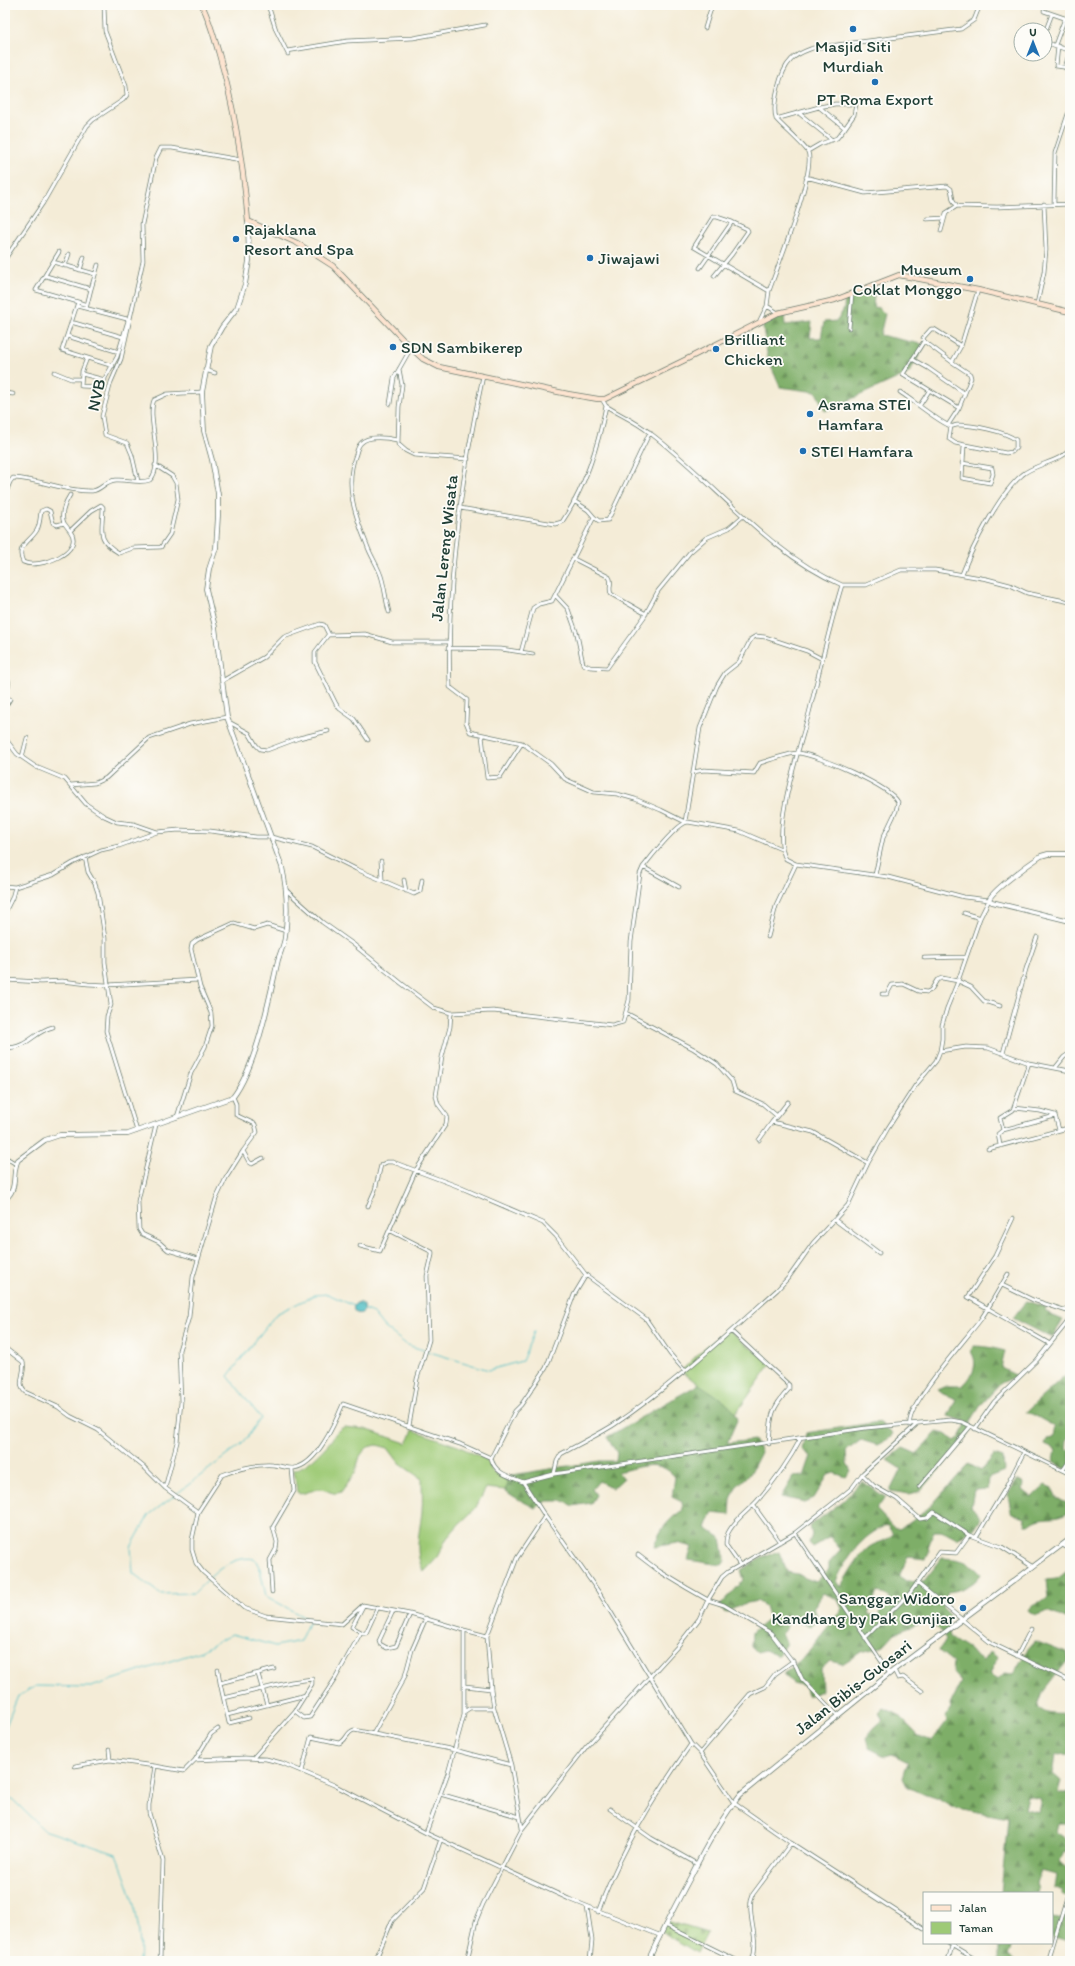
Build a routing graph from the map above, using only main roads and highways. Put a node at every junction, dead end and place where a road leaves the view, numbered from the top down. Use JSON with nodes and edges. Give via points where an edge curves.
{"nodes":[{"id":1,"x":202,"y":5,"type":"edge"},
{"id":2,"x":1070,"y":312,"type":"edge"}],
"edges":[{"from":1,"to":2,"type":"main road","via":[[212,26],[232,100],[248,221],[297,243],[333,266],[411,348],[423,359],[439,367],[602,399],[778,312],[835,300],[899,275],[978,290]]}]}
